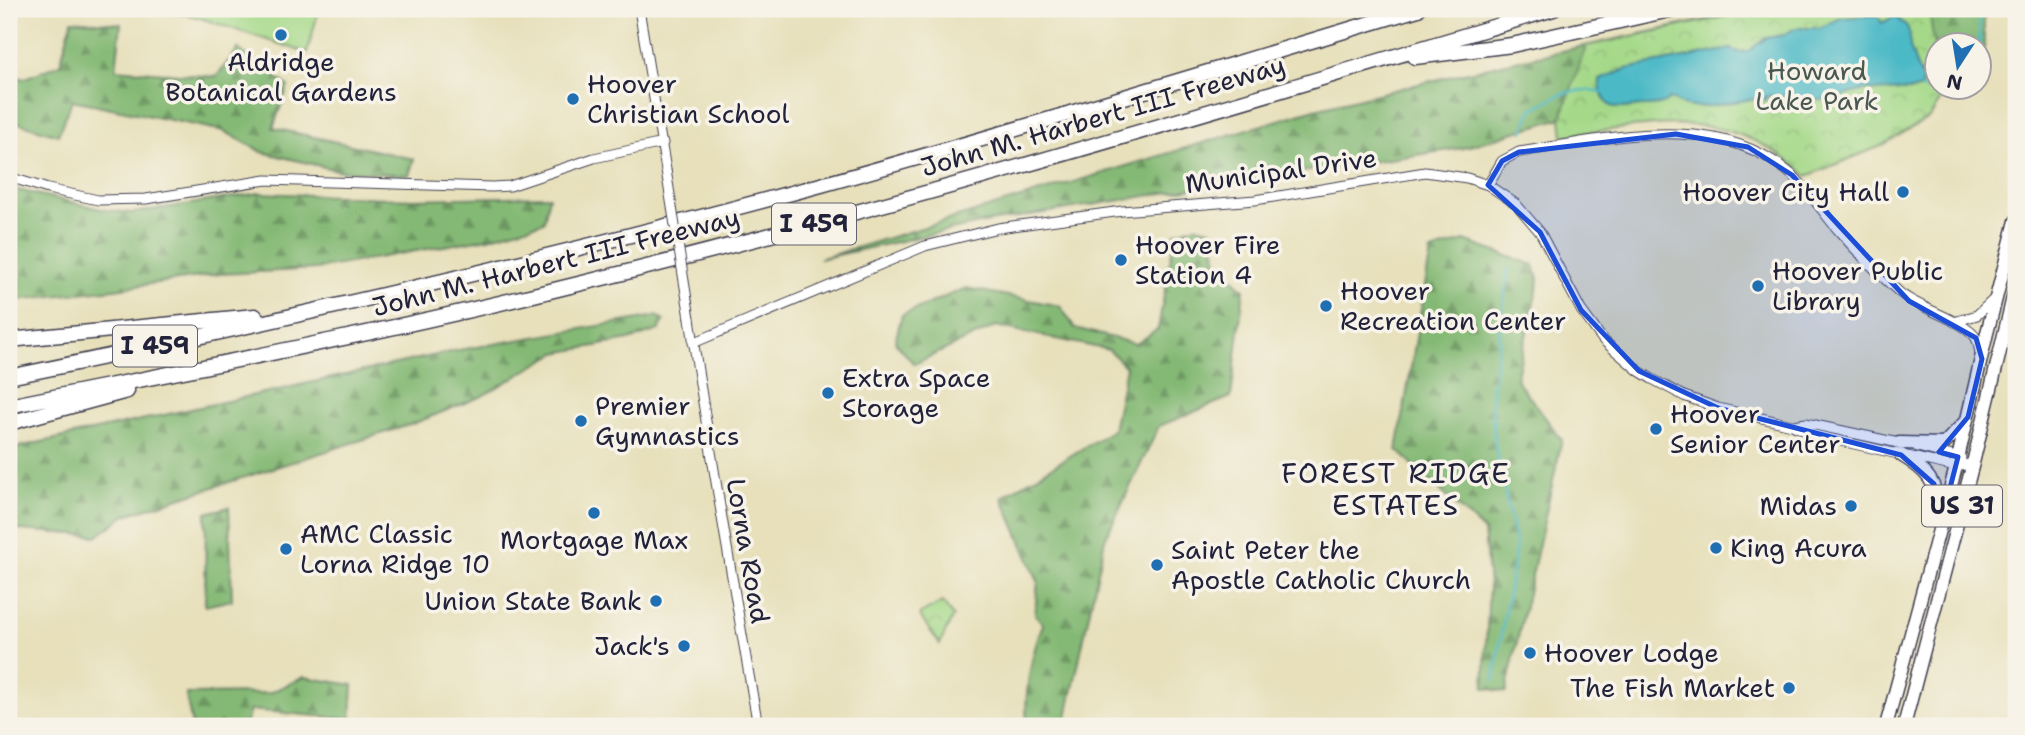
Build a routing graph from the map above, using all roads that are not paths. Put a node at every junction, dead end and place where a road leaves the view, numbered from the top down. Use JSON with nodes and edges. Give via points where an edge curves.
{"nodes":[{"id":1,"x":639,"y":9,"type":"edge"},
{"id":2,"x":1404,"y":9,"type":"edge"},
{"id":3,"x":1419,"y":9,"type":"edge"},
{"id":4,"x":1553,"y":9,"type":"edge"},
{"id":5,"x":1674,"y":9,"type":"edge"},
{"id":6,"x":1364,"y":25,"type":"junction"},
{"id":7,"x":1375,"y":62,"type":"junction"},
{"id":8,"x":663,"y":143,"type":"junction"},
{"id":9,"x":9,"y":177,"type":"edge"},
{"id":10,"x":1488,"y":185,"type":"junction"},
{"id":11,"x":2016,"y":221,"type":"edge"},
{"id":12,"x":2016,"y":285,"type":"edge"},
{"id":13,"x":1997,"y":297,"type":"junction"},
{"id":14,"x":302,"y":313,"type":"junction"},
{"id":15,"x":1954,"y":322,"type":"junction"},
{"id":16,"x":9,"y":340,"type":"edge"},
{"id":17,"x":693,"y":344,"type":"junction"},
{"id":18,"x":246,"y":358,"type":"junction"},
{"id":19,"x":1982,"y":359,"type":"junction"},
{"id":20,"x":9,"y":377,"type":"edge"},
{"id":21,"x":9,"y":406,"type":"edge"},
{"id":22,"x":1968,"y":417,"type":"junction"},
{"id":23,"x":9,"y":424,"type":"edge"},
{"id":24,"x":1900,"y":449,"type":"junction"},
{"id":25,"x":1957,"y":462,"type":"junction"},
{"id":26,"x":1973,"y":463,"type":"junction"},
{"id":27,"x":1941,"y":523,"type":"junction"},
{"id":28,"x":758,"y":726,"type":"edge"},
{"id":29,"x":1885,"y":726,"type":"edge"},
{"id":30,"x":1904,"y":726,"type":"edge"}],
"edges":[{"from":1,"to":8,"type":"street","name":"Lorna Road"},
{"from":2,"to":6,"type":"highway"},
{"from":3,"to":6,"type":"highway","name":"John M. Harbert III Freeway","number":"I 459"},
{"from":4,"to":7,"type":"highway","name":"John M. Harbert III Freeway","number":"I 459"},
{"from":5,"to":7,"type":"highway","via":[[1512,45]]},
{"from":6,"to":14,"type":"highway","name":"John M. Harbert III Freeway","number":"I 459","via":[[821,185]]},
{"from":7,"to":18,"type":"highway","name":"John M. Harbert III Freeway","number":"I 459","via":[[804,227],[557,289]]},
{"from":8,"to":9,"type":"street","via":[[594,158],[510,186],[492,187],[266,180],[146,199],[98,200]]},
{"from":8,"to":17,"type":"street","name":"Lorna Road","bridge":true},
{"from":10,"to":15,"type":"street","via":[[1502,161],[1528,150],[1647,134],[1708,136],[1748,147],[1792,175],[1848,242],[1909,301]]},
{"from":10,"to":17,"type":"street","name":"Municipal Drive","via":[[1425,172],[1255,200],[998,228],[925,246]]},
{"from":10,"to":24,"type":"street","name":"Municipal Drive","via":[[1516,204],[1540,232],[1581,310],[1603,340],[1639,371],[1684,396],[1718,408],[1792,425],[1814,435]]},
{"from":11,"to":13,"type":"main road","number":"US 31"},
{"from":12,"to":26,"type":"main road","number":"US 31"},
{"from":13,"to":15,"type":"street","via":[[1977,315]]},
{"from":13,"to":19,"type":"main road","number":"US 31"},
{"from":14,"to":16,"type":"highway"},
{"from":14,"to":20,"type":"highway","name":"John M. Harbert III Freeway","number":"I 459"},
{"from":15,"to":19,"type":"street","via":[[1976,338]]},
{"from":17,"to":28,"type":"street","name":"Lorna Road"},
{"from":18,"to":21,"type":"highway","name":"John M. Harbert III Freeway","number":"I 459"},
{"from":18,"to":23,"type":"highway"},
{"from":19,"to":22,"type":"main road","number":"US 31"},
{"from":22,"to":24,"type":"main road","via":[[1944,444]]},
{"from":22,"to":25,"type":"main road","number":"US 31"},
{"from":24,"to":25,"type":"street","name":"Municipal Drive"},
{"from":24,"to":27,"type":"main road","via":[[1934,484]]},
{"from":25,"to":26,"type":"street","name":"Municipal Drive"},
{"from":25,"to":27,"type":"main road","number":"US 31"},
{"from":26,"to":30,"type":"main road","number":"US 31"},
{"from":27,"to":29,"type":"main road","number":"US 31"}]}
